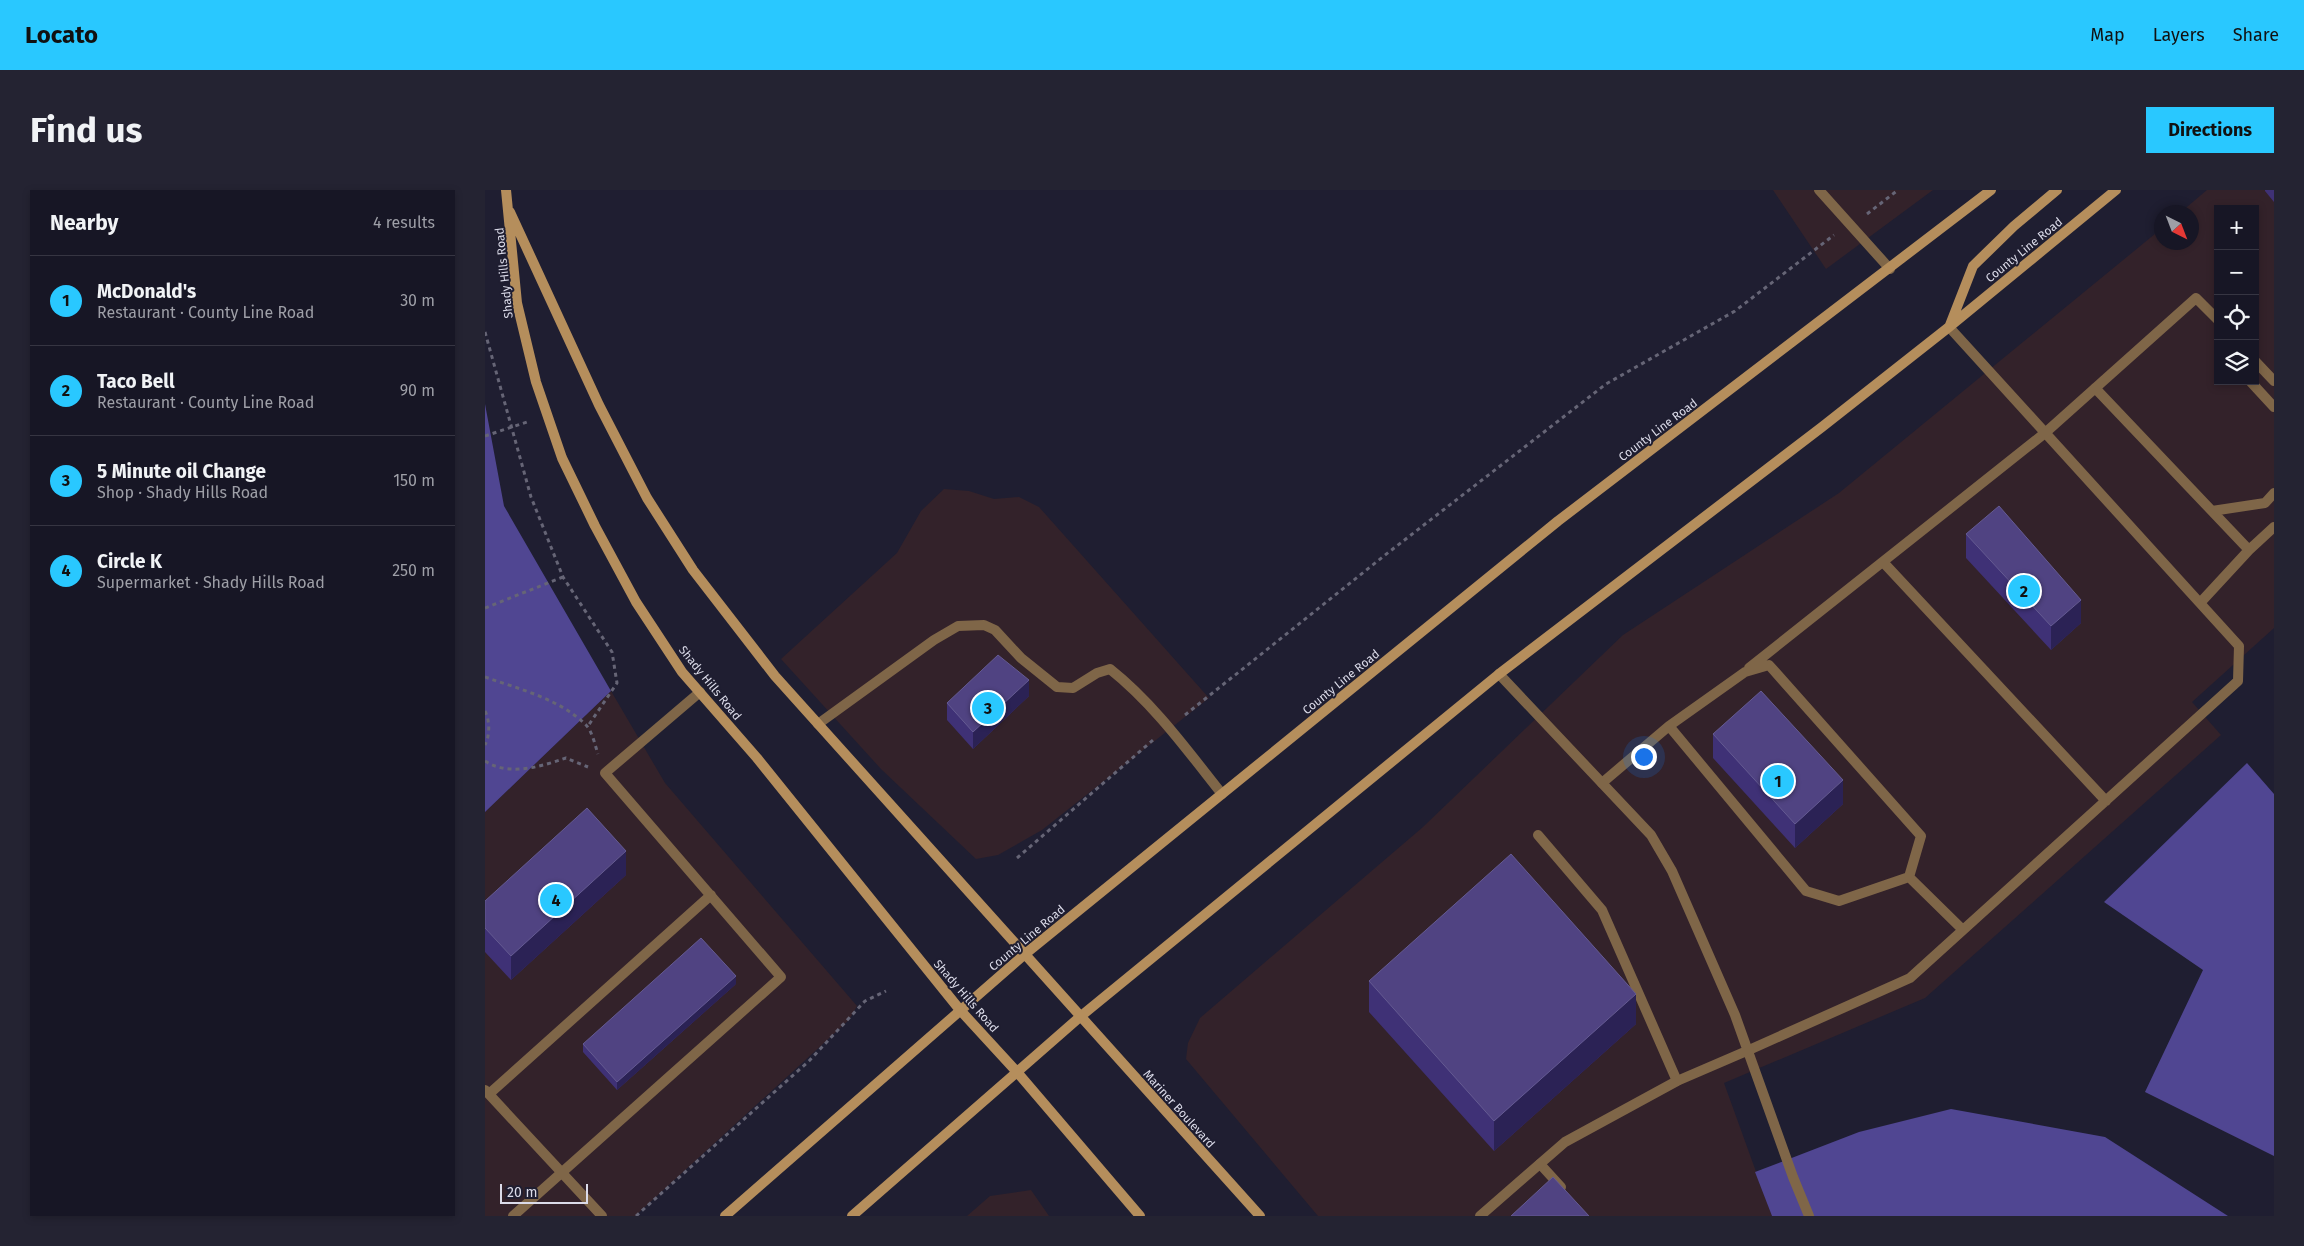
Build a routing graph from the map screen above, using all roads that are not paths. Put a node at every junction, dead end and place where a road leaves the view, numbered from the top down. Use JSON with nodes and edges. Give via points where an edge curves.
{"nodes":[{"id":1,"x":506,"y":190,"type":"edge"},
{"id":2,"x":1819,"y":190,"type":"edge"},
{"id":3,"x":1991,"y":190,"type":"edge"},
{"id":4,"x":2057,"y":190,"type":"edge"},
{"id":5,"x":2116,"y":190,"type":"edge"},
{"id":6,"x":510,"y":212,"type":"junction"},
{"id":7,"x":1890,"y":269,"type":"junction"},
{"id":8,"x":2214,"y":316,"type":"edge"},
{"id":9,"x":1949,"y":327,"type":"junction"},
{"id":10,"x":2259,"y":365,"type":"edge"},
{"id":11,"x":2274,"y":381,"type":"edge"},
{"id":12,"x":2255,"y":385,"type":"edge"},
{"id":13,"x":2095,"y":388,"type":"junction"},
{"id":14,"x":2274,"y":407,"type":"edge"},
{"id":15,"x":2045,"y":433,"type":"junction"},
{"id":16,"x":2274,"y":493,"type":"edge"},
{"id":17,"x":2212,"y":511,"type":"junction"},
{"id":18,"x":2274,"y":527,"type":"edge"},
{"id":19,"x":2249,"y":550,"type":"junction"},
{"id":20,"x":1883,"y":562,"type":"junction"},
{"id":21,"x":2200,"y":603,"type":"junction"},
{"id":22,"x":1745,"y":672,"type":"junction"},
{"id":23,"x":1499,"y":674,"type":"junction"},
{"id":24,"x":700,"y":692,"type":"junction"},
{"id":25,"x":818,"y":724,"type":"junction"},
{"id":26,"x":1669,"y":726,"type":"junction"},
{"id":27,"x":1602,"y":783,"type":"junction"},
{"id":28,"x":1222,"y":794,"type":"junction"},
{"id":29,"x":2106,"y":801,"type":"junction"},
{"id":30,"x":1538,"y":835,"type":"dead end"},
{"id":31,"x":1909,"y":877,"type":"junction"},
{"id":32,"x":711,"y":895,"type":"junction"},
{"id":33,"x":1963,"y":930,"type":"junction"},
{"id":34,"x":1025,"y":954,"type":"junction"},
{"id":35,"x":960,"y":1010,"type":"junction"},
{"id":36,"x":1081,"y":1016,"type":"junction"},
{"id":37,"x":1749,"y":1050,"type":"junction"},
{"id":38,"x":1017,"y":1072,"type":"junction"},
{"id":39,"x":1677,"y":1081,"type":"junction"},
{"id":40,"x":487,"y":1092,"type":"edge"},
{"id":41,"x":1539,"y":1164,"type":"junction"},
{"id":42,"x":561,"y":1173,"type":"junction"},
{"id":43,"x":1569,"y":1196,"type":"edge"},
{"id":44,"x":513,"y":1216,"type":"edge"},
{"id":45,"x":602,"y":1216,"type":"edge"},
{"id":46,"x":725,"y":1216,"type":"edge"},
{"id":47,"x":852,"y":1216,"type":"edge"},
{"id":48,"x":1140,"y":1216,"type":"edge"},
{"id":49,"x":1260,"y":1216,"type":"edge"},
{"id":50,"x":1480,"y":1216,"type":"edge"},
{"id":51,"x":1809,"y":1216,"type":"edge"}],
"edges":[{"from":1,"to":6,"type":"main road","name":"Shady Hills Road"},
{"from":2,"to":7,"type":"street"},
{"from":3,"to":7,"type":"main road","name":"County Line Road"},
{"from":4,"to":9,"type":"main road","via":[[1973,266]]},
{"from":5,"to":9,"type":"main road","name":"County Line Road"},
{"from":6,"to":24,"type":"main road","name":"Shady Hills Road","via":[[517,303],[536,382],[562,458],[631,593],[682,672]]},
{"from":6,"to":25,"type":"main road","name":"Shady Hills Road","via":[[599,405],[647,498],[693,570],[775,676]]},
{"from":7,"to":28,"type":"main road","name":"County Line Road","via":[[1557,521]]},
{"from":8,"to":13,"type":"street","via":[[2196,298]]},
{"from":9,"to":15,"type":"street"},
{"from":9,"to":23,"type":"main road","name":"County Line Road"},
{"from":10,"to":11,"type":"street"},
{"from":12,"to":14,"type":"street"},
{"from":13,"to":15,"type":"street"},
{"from":13,"to":17,"type":"street"},
{"from":15,"to":20,"type":"street"},
{"from":15,"to":21,"type":"street"},
{"from":16,"to":17,"type":"street","via":[[2265,503]]},
{"from":17,"to":19,"type":"street"},
{"from":18,"to":19,"type":"street"},
{"from":19,"to":21,"type":"street"},
{"from":20,"to":22,"type":"street"},
{"from":20,"to":29,"type":"street"},
{"from":21,"to":29,"type":"street","via":[[2239,646],[2237,681]]},
{"from":22,"to":26,"type":"street"},
{"from":22,"to":31,"type":"street","via":[[1769,665],[1921,836]]},
{"from":23,"to":27,"type":"street"},
{"from":23,"to":36,"type":"main road","name":"County Line Road"},
{"from":24,"to":32,"type":"street","via":[[605,773]]},
{"from":24,"to":35,"type":"main road","name":"Shady Hills Road"},
{"from":25,"to":28,"type":"street","via":[[957,626],[984,625],[995,630],[1021,658],[1057,688],[1073,688],[1110,669],[1169,727]]},
{"from":25,"to":34,"type":"main road","name":"Shady Hills Road"},
{"from":26,"to":27,"type":"street"},
{"from":26,"to":31,"type":"street","via":[[1806,891],[1839,901]]},
{"from":27,"to":37,"type":"street","via":[[1651,835],[1672,871]]},
{"from":28,"to":34,"type":"main road","name":"County Line Road"},
{"from":29,"to":33,"type":"street"},
{"from":30,"to":39,"type":"street","via":[[1602,910]]},
{"from":31,"to":33,"type":"street"},
{"from":32,"to":40,"type":"street"},
{"from":32,"to":42,"type":"street","via":[[781,977]]},
{"from":33,"to":37,"type":"street","via":[[1910,978]]},
{"from":34,"to":35,"type":"main road","name":"County Line Road"},
{"from":34,"to":36,"type":"main road","name":"Shady Hills Road"},
{"from":35,"to":38,"type":"main road","name":"Shady Hills Road"},
{"from":35,"to":46,"type":"main road","name":"County Line Road"},
{"from":36,"to":38,"type":"main road","name":"County Line Road"},
{"from":36,"to":49,"type":"main road","name":"Mariner Boulevard"},
{"from":37,"to":39,"type":"street"},
{"from":37,"to":51,"type":"street"},
{"from":38,"to":47,"type":"main road","name":"County Line Road"},
{"from":38,"to":48,"type":"main road"},
{"from":39,"to":41,"type":"street","via":[[1565,1142]]},
{"from":40,"to":42,"type":"street"},
{"from":41,"to":43,"type":"street"},
{"from":41,"to":50,"type":"street"},
{"from":42,"to":44,"type":"street"},
{"from":42,"to":45,"type":"street"}]}
